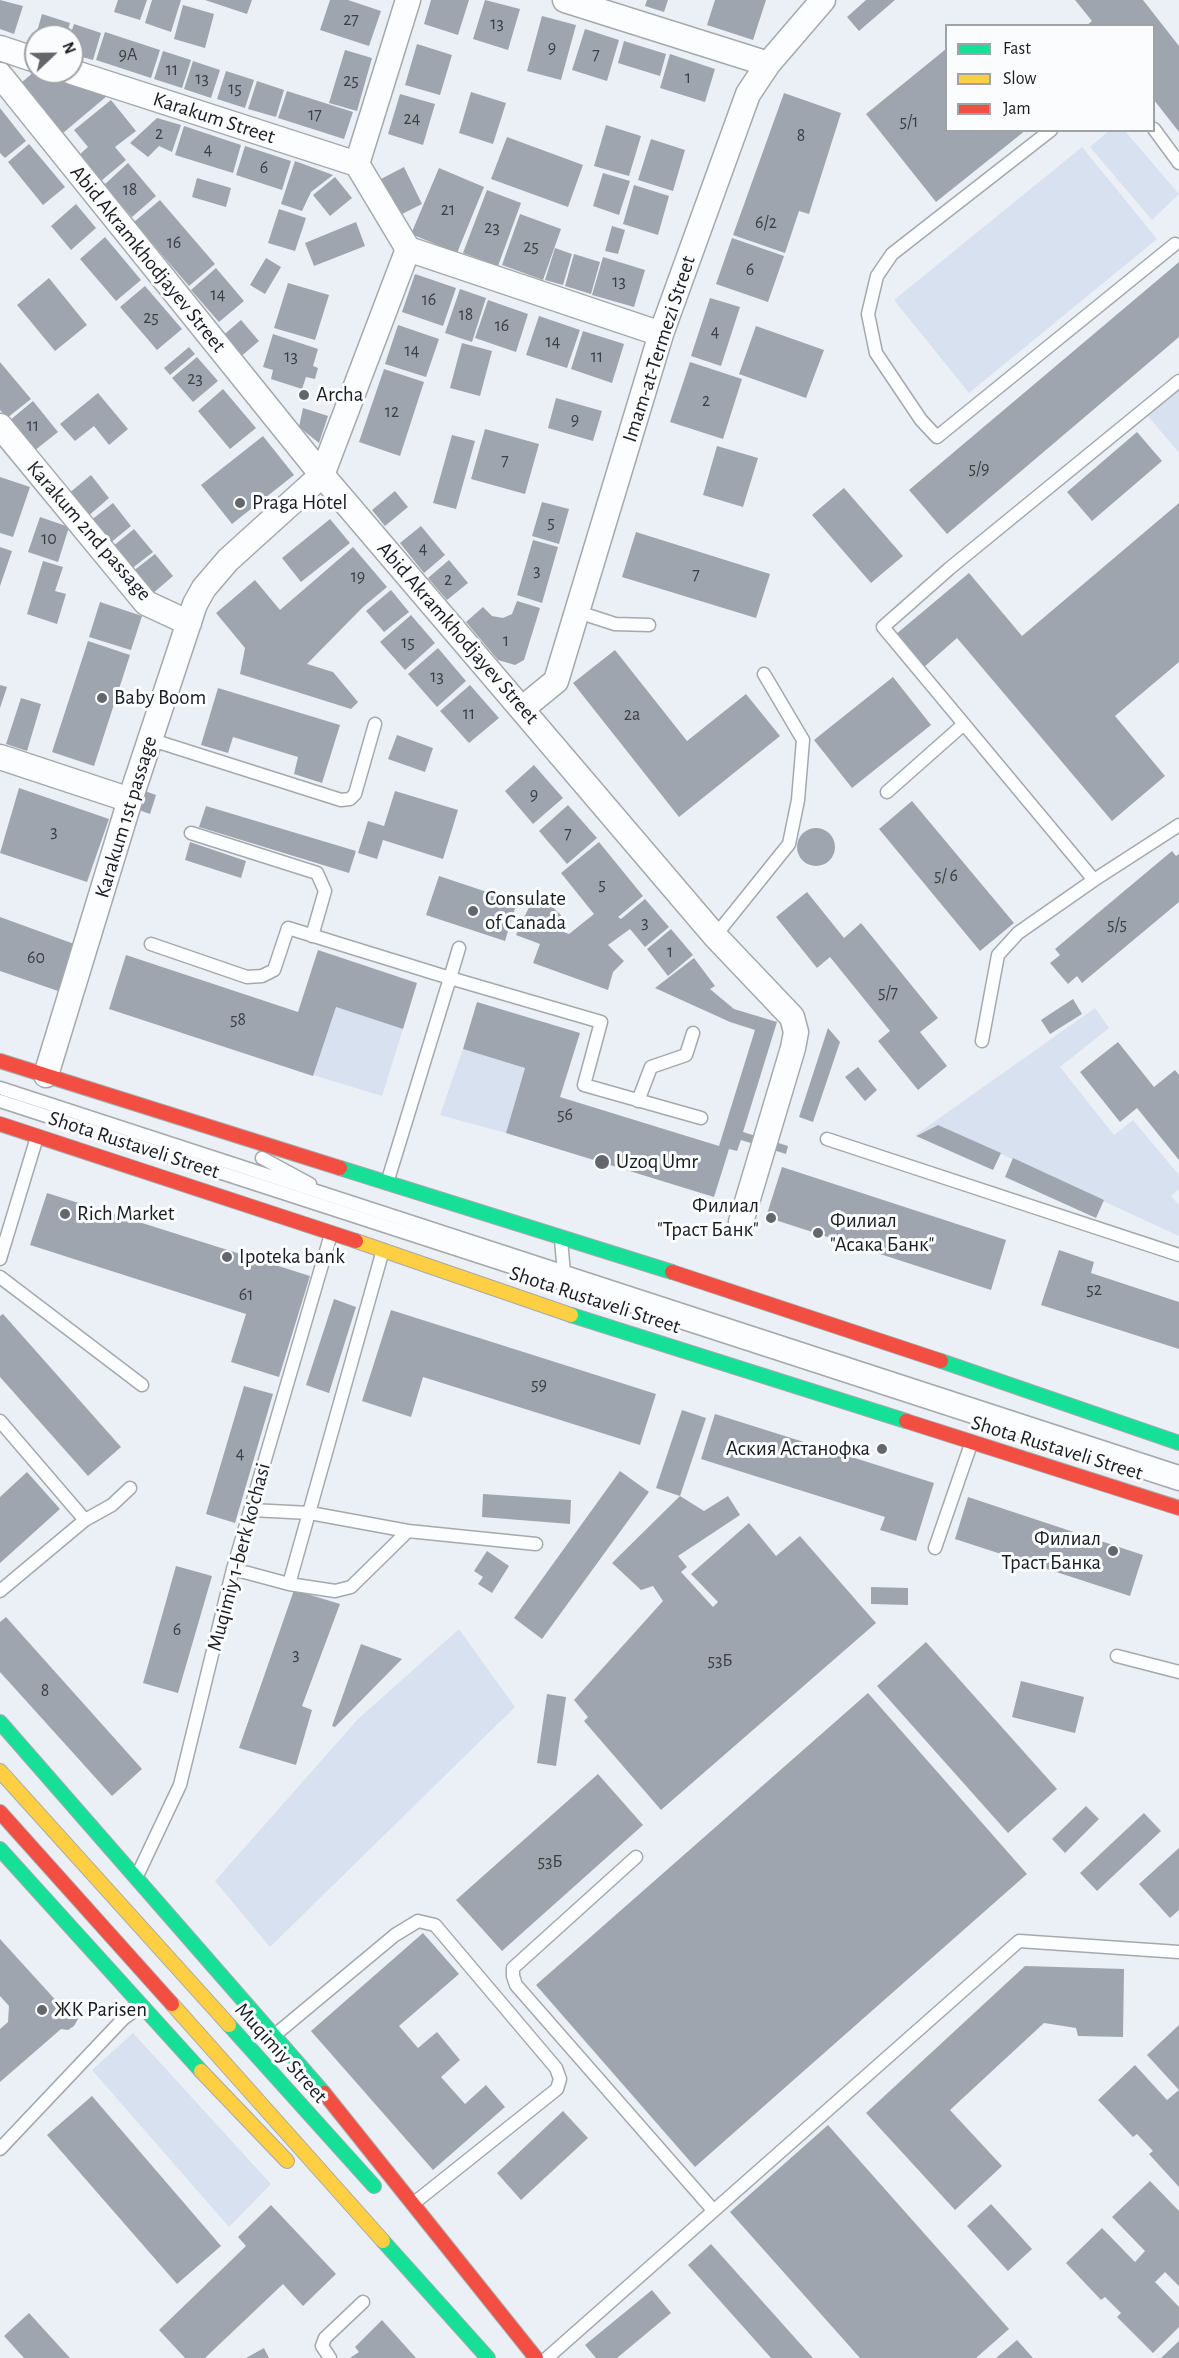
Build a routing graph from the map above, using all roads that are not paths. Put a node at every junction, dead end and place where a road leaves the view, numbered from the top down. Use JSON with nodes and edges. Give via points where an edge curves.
{"nodes":[{"id":1,"x":408,"y":0,"type":"edge"},
{"id":2,"x":565,"y":0,"type":"edge"},
{"id":3,"x":823,"y":0,"type":"edge"},
{"id":4,"x":0,"y":48,"type":"edge"},
{"id":5,"x":24,"y":56,"type":"edge"},
{"id":6,"x":768,"y":64,"type":"junction"},
{"id":7,"x":0,"y":75,"type":"edge"},
{"id":8,"x":84,"y":76,"type":"edge"},
{"id":9,"x":1155,"y":130,"type":"edge"},
{"id":10,"x":1048,"y":132,"type":"edge"},
{"id":11,"x":1179,"y":163,"type":"edge"},
{"id":12,"x":357,"y":164,"type":"junction"},
{"id":13,"x":1178,"y":244,"type":"edge"},
{"id":14,"x":408,"y":249,"type":"junction"},
{"id":15,"x":661,"y":334,"type":"junction"},
{"id":16,"x":1179,"y":381,"type":"edge"},
{"id":17,"x":0,"y":426,"type":"edge"},
{"id":18,"x":322,"y":475,"type":"junction"},
{"id":19,"x":578,"y":612,"type":"junction"},
{"id":20,"x":189,"y":624,"type":"junction"},
{"id":21,"x":649,"y":625,"type":"dead end"},
{"id":22,"x":764,"y":674,"type":"dead end"},
{"id":23,"x":523,"y":708,"type":"junction"},
{"id":24,"x":375,"y":724,"type":"dead end"},
{"id":25,"x":964,"y":724,"type":"junction"},
{"id":26,"x":149,"y":739,"type":"junction"},
{"id":27,"x":0,"y":757,"type":"edge"},
{"id":28,"x":887,"y":792,"type":"dead end"},
{"id":29,"x":130,"y":800,"type":"junction"},
{"id":30,"x":1179,"y":825,"type":"edge"},
{"id":31,"x":190,"y":833,"type":"dead end"},
{"id":32,"x":1094,"y":880,"type":"junction"},
{"id":33,"x":312,"y":936,"type":"junction"},
{"id":34,"x":715,"y":936,"type":"junction"},
{"id":35,"x":151,"y":944,"type":"dead end"},
{"id":36,"x":459,"y":948,"type":"dead end"},
{"id":37,"x":450,"y":978,"type":"junction"},
{"id":38,"x":693,"y":1033,"type":"dead end"},
{"id":39,"x":982,"y":1041,"type":"dead end"},
{"id":40,"x":0,"y":1061,"type":"edge"},
{"id":41,"x":46,"y":1075,"type":"junction"},
{"id":42,"x":0,"y":1088,"type":"edge"},
{"id":43,"x":0,"y":1101,"type":"edge"},
{"id":44,"x":638,"y":1101,"type":"junction"},
{"id":45,"x":701,"y":1119,"type":"dead end"},
{"id":46,"x":0,"y":1124,"type":"edge"},
{"id":47,"x":207,"y":1127,"type":"junction"},
{"id":48,"x":37,"y":1135,"type":"junction"},
{"id":49,"x":827,"y":1139,"type":"dead end"},
{"id":50,"x":387,"y":1184,"type":"junction"},
{"id":51,"x":335,"y":1197,"type":"junction"},
{"id":52,"x":741,"y":1222,"type":"dead end"},
{"id":53,"x":332,"y":1233,"type":"junction"},
{"id":54,"x":561,"y":1237,"type":"junction"},
{"id":55,"x":383,"y":1250,"type":"junction"},
{"id":56,"x":1179,"y":1255,"type":"edge"},
{"id":57,"x":0,"y":1258,"type":"edge"},
{"id":58,"x":564,"y":1273,"type":"junction"},
{"id":59,"x":0,"y":1277,"type":"edge"},
{"id":60,"x":549,"y":1280,"type":"junction"},
{"id":61,"x":142,"y":1385,"type":"dead end"},
{"id":62,"x":0,"y":1421,"type":"edge"},
{"id":63,"x":971,"y":1443,"type":"junction"},
{"id":64,"x":1179,"y":1443,"type":"edge"},
{"id":65,"x":1179,"y":1472,"type":"edge"},
{"id":66,"x":1179,"y":1484,"type":"edge"},
{"id":67,"x":130,"y":1488,"type":"dead end"},
{"id":68,"x":1179,"y":1508,"type":"edge"},
{"id":69,"x":251,"y":1510,"type":"junction"},
{"id":70,"x":310,"y":1513,"type":"junction"},
{"id":71,"x":85,"y":1520,"type":"junction"},
{"id":72,"x":408,"y":1530,"type":"junction"},
{"id":73,"x":536,"y":1544,"type":"dead end"},
{"id":74,"x":935,"y":1548,"type":"dead end"},
{"id":75,"x":233,"y":1569,"type":"junction"},
{"id":76,"x":289,"y":1584,"type":"junction"},
{"id":77,"x":0,"y":1591,"type":"edge"},
{"id":78,"x":1117,"y":1656,"type":"dead end"},
{"id":79,"x":1179,"y":1672,"type":"edge"},
{"id":80,"x":0,"y":1722,"type":"edge"},
{"id":81,"x":0,"y":1771,"type":"edge"},
{"id":82,"x":0,"y":1812,"type":"edge"},
{"id":83,"x":0,"y":1849,"type":"edge"},
{"id":84,"x":636,"y":1857,"type":"dead end"},
{"id":85,"x":137,"y":1877,"type":"junction"},
{"id":86,"x":1179,"y":1952,"type":"edge"},
{"id":87,"x":142,"y":2005,"type":"junction"},
{"id":88,"x":275,"y":2035,"type":"junction"},
{"id":89,"x":0,"y":2149,"type":"edge"},
{"id":90,"x":294,"y":2168,"type":"dead end"},
{"id":91,"x":326,"y":2198,"type":"dead end"},
{"id":92,"x":384,"y":2198,"type":"dead end"},
{"id":93,"x":413,"y":2204,"type":"junction"},
{"id":94,"x":713,"y":2210,"type":"junction"},
{"id":95,"x":416,"y":2231,"type":"dead end"},
{"id":96,"x":363,"y":2302,"type":"dead end"},
{"id":97,"x":330,"y":2358,"type":"edge"},
{"id":98,"x":486,"y":2358,"type":"edge"},
{"id":99,"x":536,"y":2358,"type":"edge"},
{"id":100,"x":547,"y":2358,"type":"edge"}],
"edges":[{"from":1,"to":12,"type":"street"},
{"from":2,"to":6,"type":"street"},
{"from":3,"to":6,"type":"street","name":"Imam-at-Termezi Street"},
{"from":4,"to":5,"type":"street"},
{"from":6,"to":15,"type":"street","name":"Imam-at-Termezi Street","via":[[748,94]]},
{"from":7,"to":18,"type":"street","name":"Abid Akramkhodjayev Street"},
{"from":8,"to":12,"type":"street","name":"Karakum Street"},
{"from":9,"to":11,"type":"lane"},
{"from":10,"to":13,"type":"lane","via":[[892,254],[877,276],[868,314],[876,353],[937,437]]},
{"from":12,"to":14,"type":"street"},
{"from":14,"to":15,"type":"street"},
{"from":14,"to":18,"type":"street","name":"Karakum 1st passage"},
{"from":15,"to":19,"type":"street","name":"Imam-at-Termezi Street"},
{"from":16,"to":25,"type":"lane","via":[[883,627]]},
{"from":17,"to":20,"type":"street","name":"Karakum 2nd passage","via":[[146,603]]},
{"from":18,"to":20,"type":"street","name":"Karakum 1st passage","via":[[215,574],[195,604]]},
{"from":18,"to":23,"type":"street","name":"Abid Akramkhodjayev Street"},
{"from":19,"to":21,"type":"lane","via":[[615,624]]},
{"from":19,"to":23,"type":"street","name":"Imam-at-Termezi Street","via":[[556,681]]},
{"from":20,"to":26,"type":"street","name":"Karakum 1st passage"},
{"from":22,"to":34,"type":"lane","via":[[803,740],[798,800],[789,844]]},
{"from":23,"to":34,"type":"street","name":"Abid Akramkhodjayev Street"},
{"from":24,"to":26,"type":"lane","via":[[355,794],[341,800]]},
{"from":25,"to":28,"type":"lane"},
{"from":25,"to":32,"type":"lane"},
{"from":26,"to":29,"type":"street","name":"Karakum 1st passage"},
{"from":27,"to":29,"type":"street"},
{"from":29,"to":41,"type":"street","name":"Karakum 1st passage"},
{"from":30,"to":32,"type":"lane"},
{"from":31,"to":33,"type":"lane","via":[[317,873],[325,891]]},
{"from":32,"to":39,"type":"lane","via":[[1018,933],[999,955]]},
{"from":33,"to":35,"type":"lane","via":[[288,928],[274,970],[254,977]]},
{"from":33,"to":37,"type":"lane"},
{"from":34,"to":52,"type":"street","name":"Abid Akramkhodjayev Street","via":[[786,1008],[795,1026],[793,1048]]},
{"from":36,"to":37,"type":"lane"},
{"from":37,"to":44,"type":"lane","via":[[601,1022],[584,1085]]},
{"from":37,"to":50,"type":"lane"},
{"from":38,"to":44,"type":"lane","via":[[686,1055],[651,1066]]},
{"from":40,"to":41,"type":"main road","name":"Shota Rustaveli Street"},
{"from":41,"to":47,"type":"main road","name":"Shota Rustaveli Street"},
{"from":42,"to":51,"type":"lane"},
{"from":43,"to":60,"type":"lane"},
{"from":44,"to":45,"type":"lane"},
{"from":46,"to":48,"type":"main road","name":"Shota Rustaveli Street"},
{"from":47,"to":50,"type":"main road","name":"Shota Rustaveli Street"},
{"from":47,"to":51,"type":"lane"},
{"from":48,"to":53,"type":"main road","name":"Shota Rustaveli Street"},
{"from":48,"to":57,"type":"lane"},
{"from":49,"to":56,"type":"lane"},
{"from":50,"to":54,"type":"main road","name":"Shota Rustaveli Street"},
{"from":51,"to":58,"type":"lane"},
{"from":53,"to":55,"type":"main road","name":"Shota Rustaveli Street"},
{"from":53,"to":69,"type":"lane","name":"Muqimiy 1-berk ko'chasi"},
{"from":54,"to":58,"type":"lane"},
{"from":54,"to":64,"type":"main road","name":"Shota Rustaveli Street","via":[[823,1320]]},
{"from":55,"to":63,"type":"main road","name":"Shota Rustaveli Street","via":[[545,1307]]},
{"from":55,"to":70,"type":"lane"},
{"from":58,"to":60,"type":"lane"},
{"from":58,"to":65,"type":"lane"},
{"from":59,"to":61,"type":"lane"},
{"from":60,"to":66,"type":"lane"},
{"from":62,"to":71,"type":"lane"},
{"from":63,"to":68,"type":"main road","name":"Shota Rustaveli Street"},
{"from":63,"to":74,"type":"lane"},
{"from":67,"to":71,"type":"lane","via":[[112,1505]]},
{"from":69,"to":70,"type":"lane"},
{"from":69,"to":75,"type":"lane","name":"Muqimiy 1-berk ko'chasi"},
{"from":70,"to":72,"type":"lane"},
{"from":70,"to":76,"type":"lane"},
{"from":71,"to":77,"type":"lane"},
{"from":72,"to":73,"type":"lane"},
{"from":72,"to":76,"type":"lane","via":[[351,1587],[335,1591]]},
{"from":75,"to":76,"type":"lane"},
{"from":75,"to":85,"type":"lane","name":"Muqimiy 1-berk ko'chasi","via":[[180,1785]]},
{"from":78,"to":79,"type":"lane"},
{"from":80,"to":85,"type":"main road"},
{"from":81,"to":92,"type":"main road","name":"Muqimiy Street"},
{"from":82,"to":98,"type":"main road"},
{"from":83,"to":87,"type":"main road"},
{"from":84,"to":94,"type":"lane","via":[[513,1968],[513,1976],[516,1985]]},
{"from":85,"to":88,"type":"main road"},
{"from":86,"to":94,"type":"lane","via":[[1019,1941]]},
{"from":87,"to":89,"type":"lane","via":[[124,2018]]},
{"from":87,"to":90,"type":"main road","via":[[247,2122]]},
{"from":88,"to":93,"type":"main road"},
{"from":88,"to":93,"type":"lane","via":[[395,1935],[418,1921],[435,1925],[556,2068],[560,2079],[557,2089]]},
{"from":91,"to":98,"type":"main road"},
{"from":93,"to":99,"type":"main road"},
{"from":94,"to":100,"type":"lane"},
{"from":95,"to":99,"type":"main road"},
{"from":96,"to":97,"type":"lane","via":[[325,2338],[322,2346]]}]}
